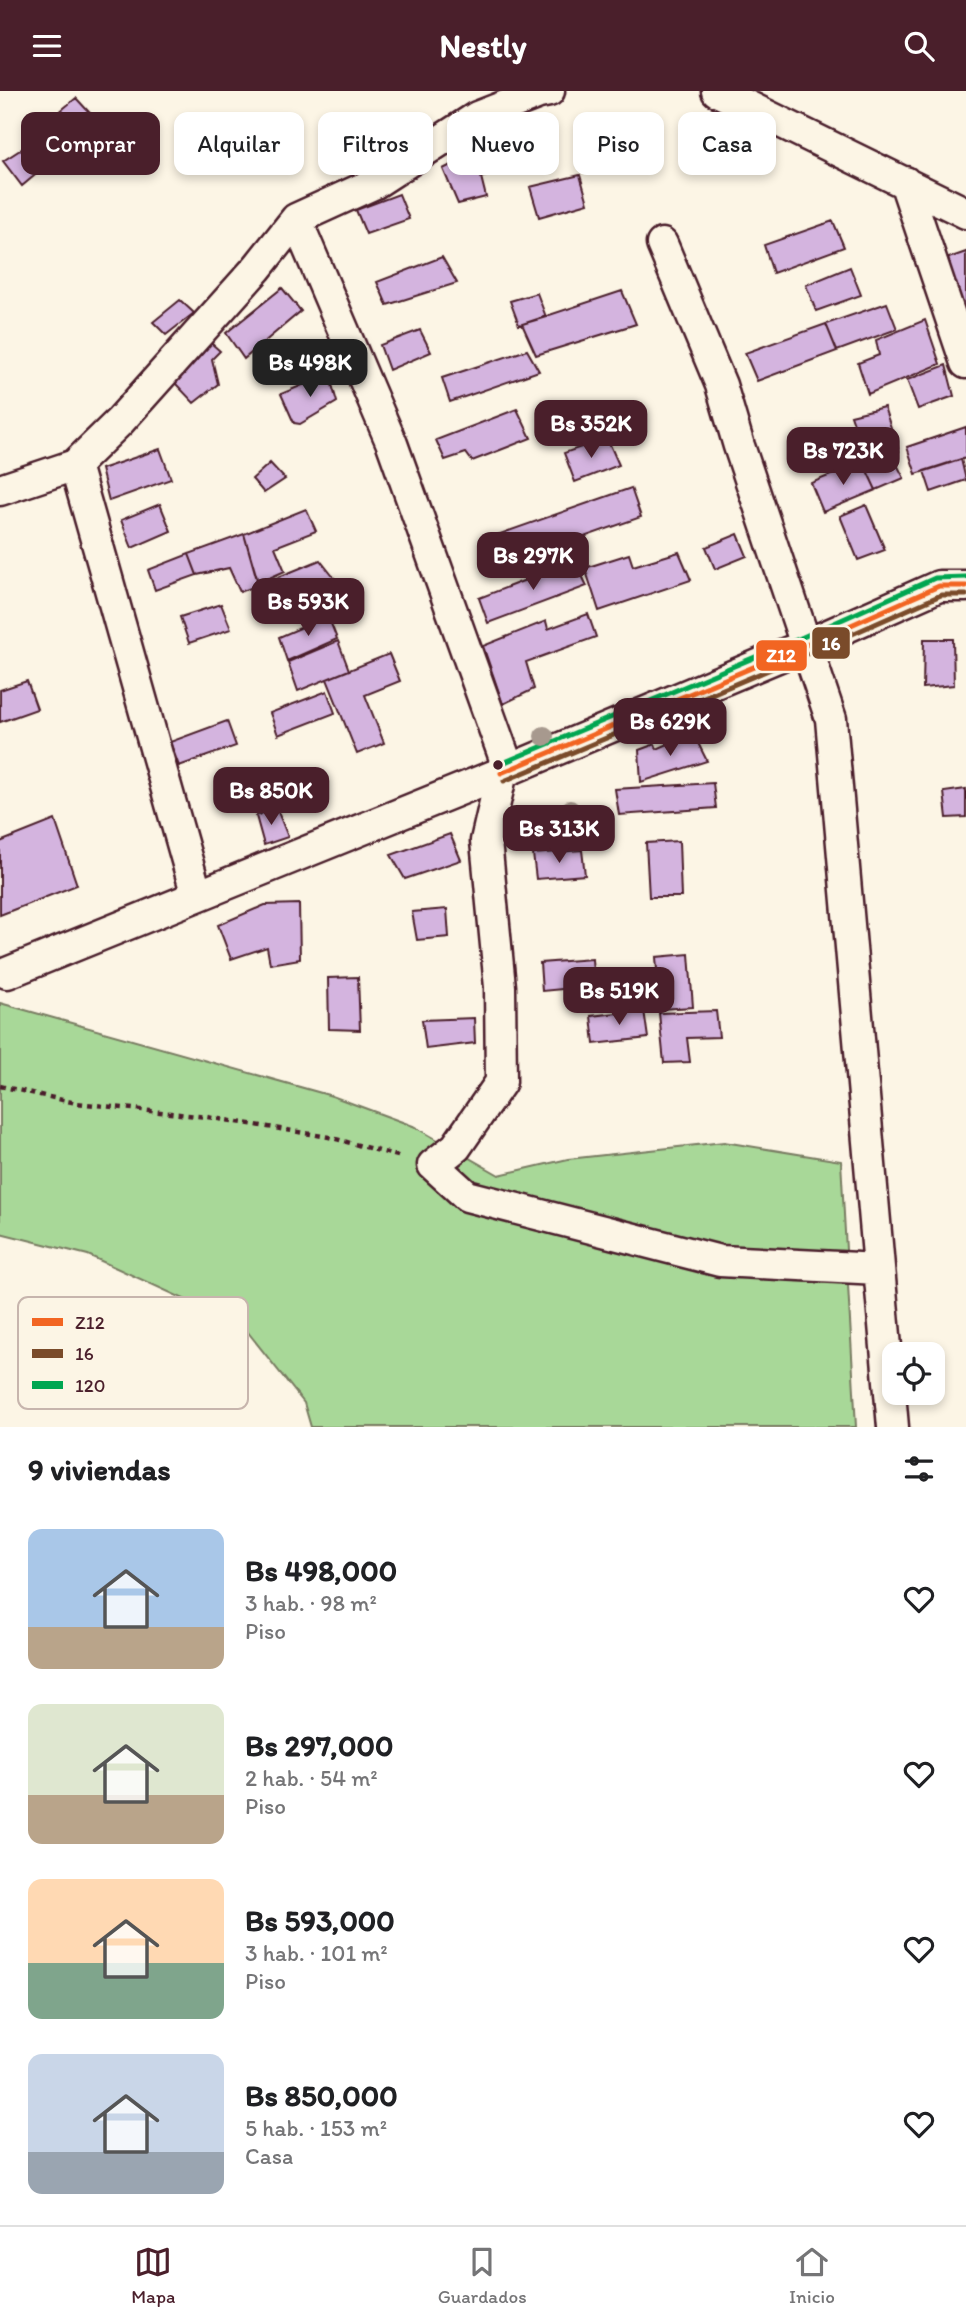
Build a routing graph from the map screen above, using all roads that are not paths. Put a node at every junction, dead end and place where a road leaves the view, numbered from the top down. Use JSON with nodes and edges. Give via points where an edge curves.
{"nodes":[{"id":1,"x":549,"y":91,"type":"edge"},
{"id":2,"x":717,"y":91,"type":"edge"},
{"id":3,"x":905,"y":182,"type":"junction"},
{"id":4,"x":966,"y":213,"type":"edge"},
{"id":5,"x":296,"y":219,"type":"junction"},
{"id":6,"x":662,"y":244,"type":"dead end"},
{"id":7,"x":966,"y":363,"type":"edge"},
{"id":8,"x":75,"y":465,"type":"junction"},
{"id":9,"x":0,"y":490,"type":"edge"},
{"id":10,"x":966,"y":586,"type":"edge"},
{"id":11,"x":806,"y":645,"type":"junction"},
{"id":12,"x":501,"y":773,"type":"junction"},
{"id":13,"x":197,"y":896,"type":"junction"},
{"id":14,"x":7,"y":973,"type":"dead end"},
{"id":15,"x":880,"y":1269,"type":"junction"},
{"id":16,"x":892,"y":1427,"type":"edge"}],
"edges":[{"from":1,"to":5,"type":"street","via":[[477,117],[375,183]]},
{"from":2,"to":3,"type":"street"},
{"from":3,"to":4,"type":"street"},
{"from":3,"to":7,"type":"street"},
{"from":5,"to":8,"type":"street","via":[[120,421]]},
{"from":5,"to":12,"type":"street","via":[[392,444],[505,759]]},
{"from":6,"to":11,"type":"street","via":[[721,385]]},
{"from":8,"to":9,"type":"street"},
{"from":8,"to":13,"type":"street"},
{"from":10,"to":11,"type":"street","via":[[939,586]]},
{"from":11,"to":12,"type":"street"},
{"from":11,"to":15,"type":"street","via":[[831,719]]},
{"from":12,"to":13,"type":"street"},
{"from":12,"to":15,"type":"street","via":[[486,841],[500,988],[501,1082],[456,1147],[433,1165],[467,1196],[720,1261]]},
{"from":13,"to":14,"type":"street"},
{"from":15,"to":16,"type":"street"}]}
